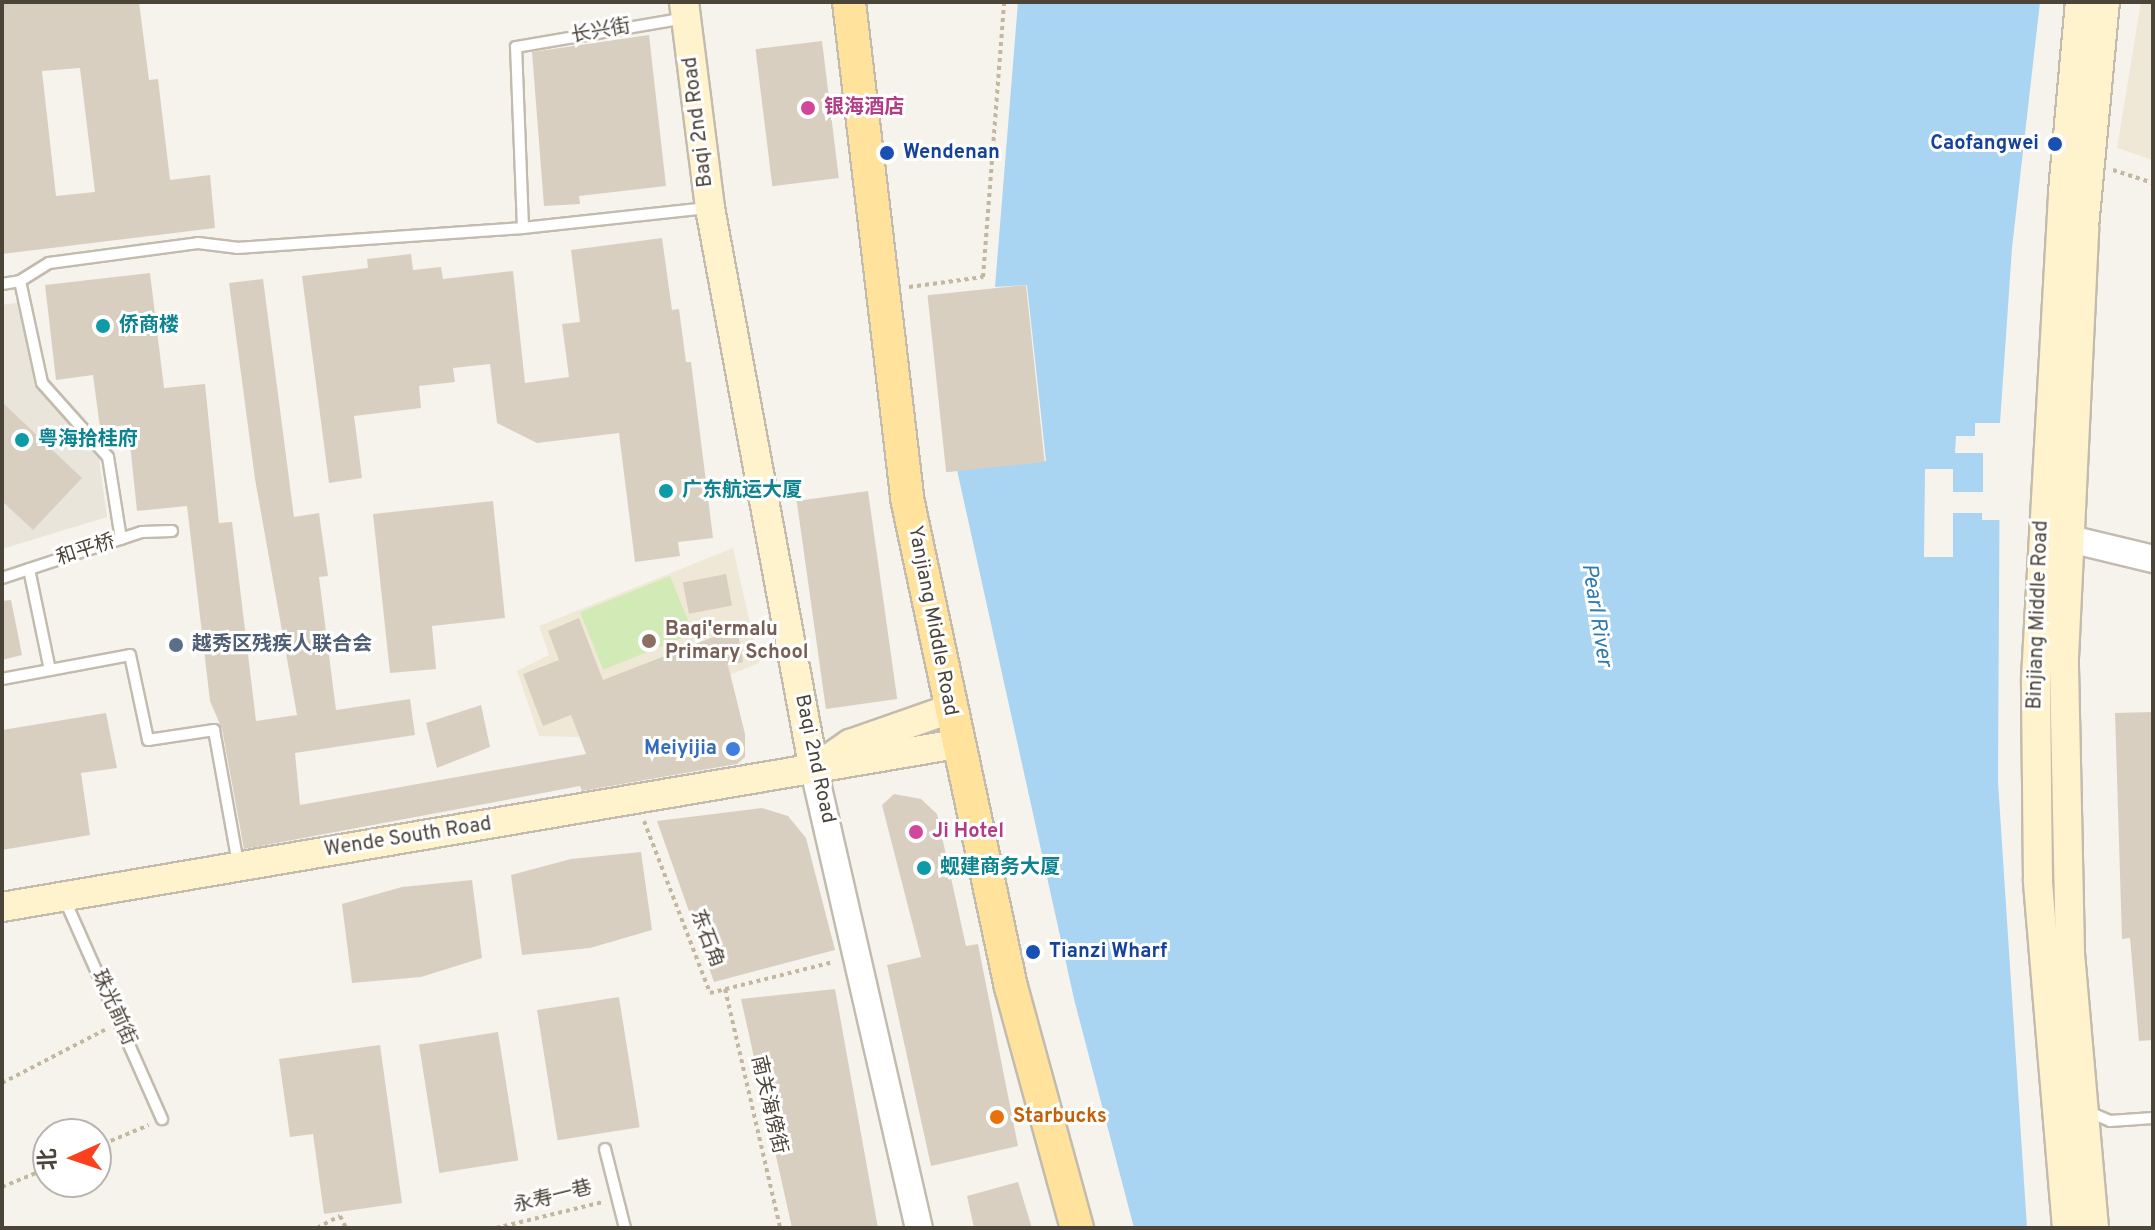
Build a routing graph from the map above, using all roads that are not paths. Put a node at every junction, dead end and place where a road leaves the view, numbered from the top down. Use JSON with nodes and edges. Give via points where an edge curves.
{"nodes":[{"id":1,"x":849,"y":2,"type":"edge"},
{"id":2,"x":2080,"y":2,"type":"edge"},
{"id":3,"x":2105,"y":2,"type":"edge"},
{"id":4,"x":686,"y":10,"type":"edge"},
{"id":5,"x":710,"y":208,"type":"junction"},
{"id":6,"x":523,"y":228,"type":"junction"},
{"id":7,"x":20,"y":281,"type":"junction"},
{"id":8,"x":2,"y":284,"type":"edge"},
{"id":9,"x":172,"y":531,"type":"dead end"},
{"id":10,"x":2055,"y":535,"type":"junction"},
{"id":11,"x":121,"y":539,"type":"junction"},
{"id":12,"x":2153,"y":559,"type":"edge"},
{"id":13,"x":29,"y":569,"type":"junction"},
{"id":14,"x":2,"y":578,"type":"edge"},
{"id":15,"x":50,"y":670,"type":"junction"},
{"id":16,"x":2,"y":679,"type":"edge"},
{"id":17,"x":950,"y":709,"type":"junction"},
{"id":18,"x":957,"y":744,"type":"junction"},
{"id":19,"x":814,"y":770,"type":"junction"},
{"id":20,"x":238,"y":866,"type":"junction"},
{"id":21,"x":64,"y":896,"type":"junction"},
{"id":22,"x":2,"y":907,"type":"edge"},
{"id":23,"x":2082,"y":1109,"type":"junction"},
{"id":24,"x":2153,"y":1118,"type":"edge"},
{"id":25,"x":162,"y":1119,"type":"road end"},
{"id":26,"x":605,"y":1149,"type":"dead end"},
{"id":27,"x":625,"y":1228,"type":"edge"},
{"id":28,"x":919,"y":1228,"type":"edge"},
{"id":29,"x":1077,"y":1228,"type":"edge"},
{"id":30,"x":2067,"y":1228,"type":"edge"},
{"id":31,"x":2094,"y":1228,"type":"edge"}],
"edges":[{"from":1,"to":17,"type":"main road","name":"Yanjiang Middle Road","via":[[907,498]]},
{"from":2,"to":10,"type":"main road","name":"Binjiang Middle Road"},
{"from":3,"to":10,"type":"main road","name":"Binjiang Middle Road"},
{"from":4,"to":5,"type":"main road","name":"Baqi 2nd Road"},
{"from":4,"to":6,"type":"lane","name":"长兴街","via":[[516,47]]},
{"from":5,"to":6,"type":"lane"},
{"from":5,"to":19,"type":"main road","name":"Baqi 2nd Road"},
{"from":6,"to":7,"type":"lane","via":[[237,248],[198,243],[49,263]]},
{"from":7,"to":8,"type":"lane"},
{"from":7,"to":11,"type":"lane","via":[[42,383],[108,457]]},
{"from":9,"to":11,"type":"lane","name":"和平桥"},
{"from":10,"to":12,"type":"street"},
{"from":10,"to":23,"type":"main road","name":"Binjiang Middle Road","via":[[2065,842]]},
{"from":10,"to":30,"type":"main road","name":"Binjiang Middle Road","via":[[2036,678],[2038,880]]},
{"from":11,"to":13,"type":"lane","name":"和平桥"},
{"from":13,"to":14,"type":"lane","name":"和平桥"},
{"from":13,"to":15,"type":"lane"},
{"from":15,"to":16,"type":"lane"},
{"from":15,"to":20,"type":"lane","via":[[130,655],[148,740],[214,730]]},
{"from":17,"to":18,"type":"main road","name":"Yanjiang Middle Road"},
{"from":17,"to":19,"type":"main road","via":[[850,744]]},
{"from":18,"to":19,"type":"main road","name":"Wende South Road"},
{"from":18,"to":29,"type":"main road","name":"Yanjiang Middle Road","via":[[1046,1128]]},
{"from":19,"to":20,"type":"main road","name":"Wende South Road"},
{"from":19,"to":28,"type":"street","name":"Baqi 2nd Road"},
{"from":20,"to":21,"type":"main road","name":"Wende South Road"},
{"from":21,"to":22,"type":"main road","name":"Wende South Road"},
{"from":21,"to":25,"type":"lane","name":"珠光前街"},
{"from":23,"to":24,"type":"lane","via":[[2110,1121]]},
{"from":23,"to":31,"type":"main road","name":"Binjiang Middle Road"},
{"from":26,"to":27,"type":"lane"}]}
